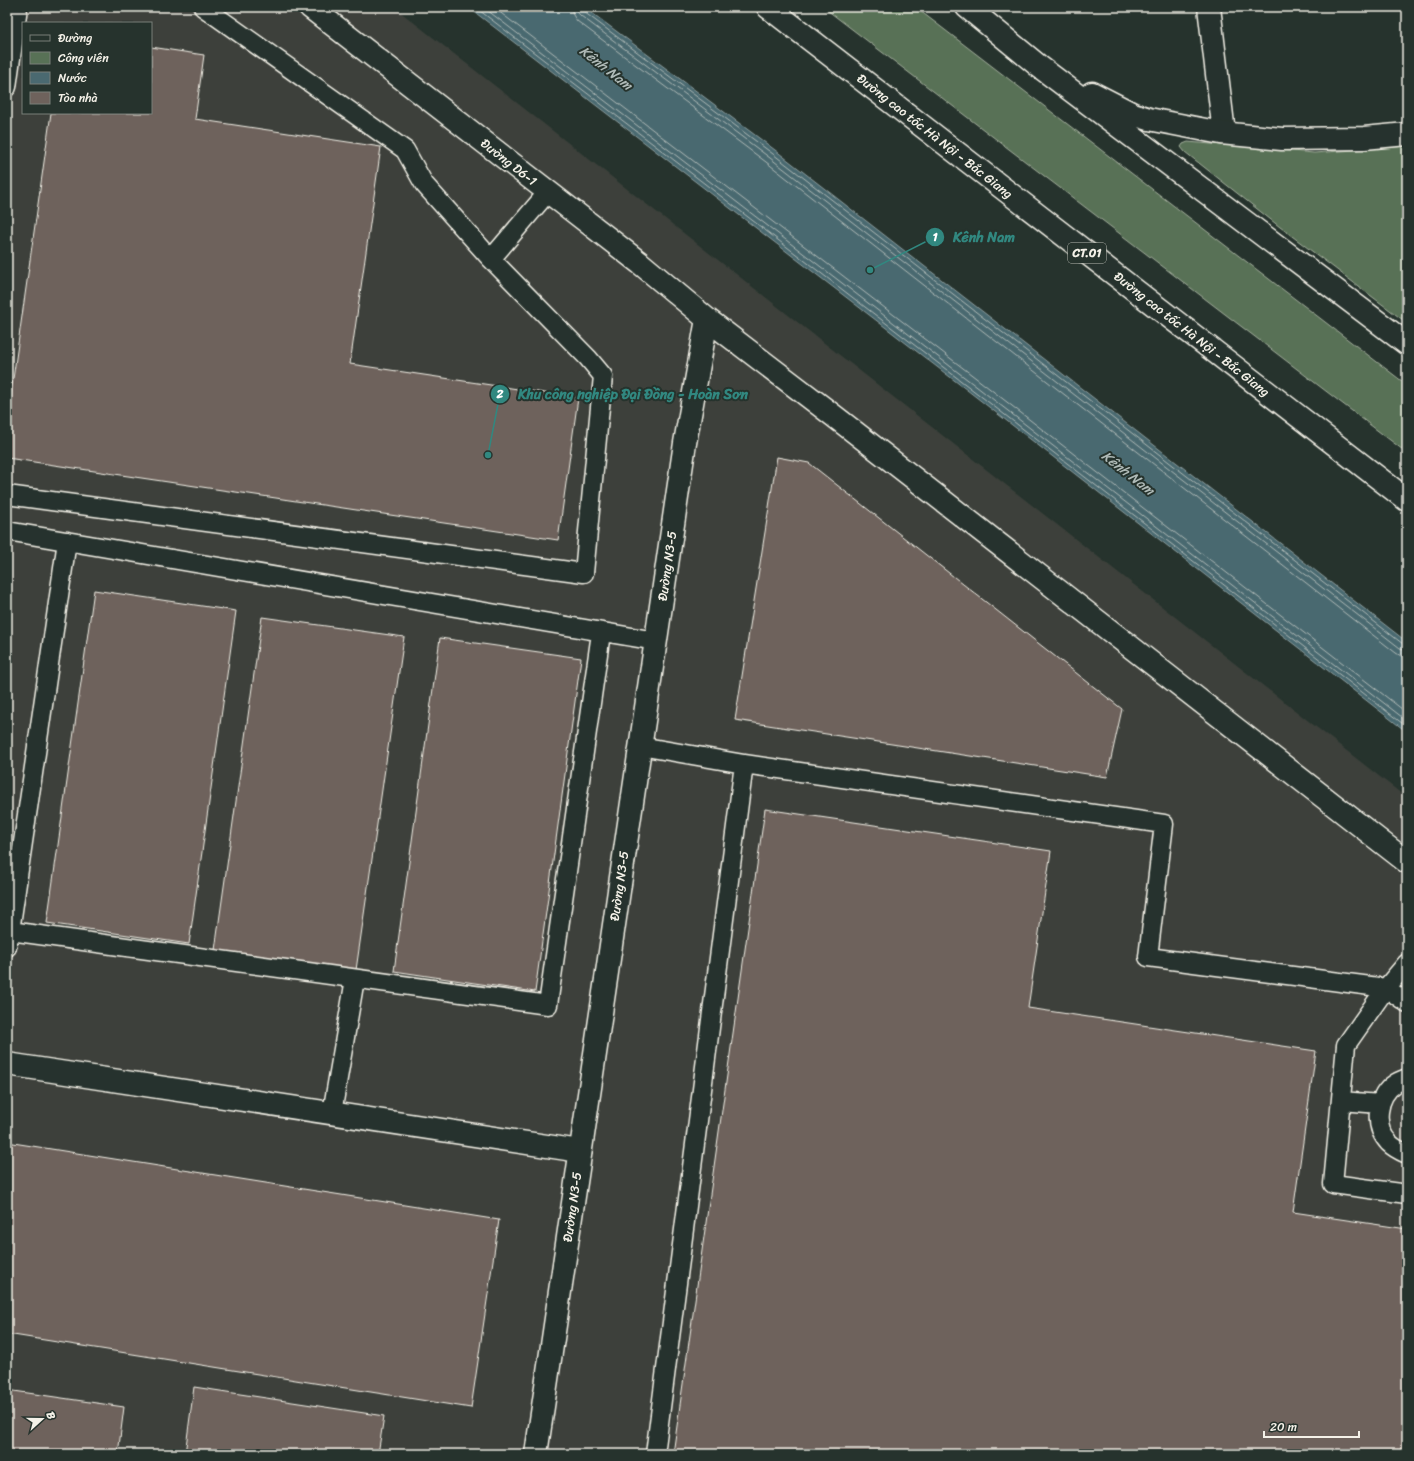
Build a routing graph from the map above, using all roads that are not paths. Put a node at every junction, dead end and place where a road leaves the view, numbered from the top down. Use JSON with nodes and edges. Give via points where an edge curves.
{"nodes":[{"id":1,"x":18,"y":7,"type":"edge"},
{"id":2,"x":203,"y":7,"type":"edge"},
{"id":3,"x":310,"y":7,"type":"edge"},
{"id":4,"x":768,"y":7,"type":"edge"},
{"id":5,"x":967,"y":7,"type":"edge"},
{"id":6,"x":1209,"y":7,"type":"edge"},
{"id":7,"x":1040,"y":66,"type":"junction"},
{"id":8,"x":7,"y":87,"type":"edge"},
{"id":9,"x":1224,"y":133,"type":"junction"},
{"id":10,"x":1407,"y":134,"type":"edge"},
{"id":11,"x":548,"y":192,"type":"junction"},
{"id":12,"x":491,"y":259,"type":"junction"},
{"id":13,"x":707,"y":319,"type":"junction"},
{"id":14,"x":1407,"y":344,"type":"edge"},
{"id":15,"x":7,"y":495,"type":"edge"},
{"id":16,"x":1407,"y":500,"type":"edge"},
{"id":17,"x":7,"y":531,"type":"edge"},
{"id":18,"x":67,"y":541,"type":"junction"},
{"id":19,"x":602,"y":632,"type":"junction"},
{"id":20,"x":656,"y":641,"type":"junction"},
{"id":21,"x":640,"y":746,"type":"junction"},
{"id":22,"x":744,"y":764,"type":"junction"},
{"id":23,"x":1407,"y":862,"type":"edge"},
{"id":24,"x":8,"y":939,"type":"edge"},
{"id":25,"x":1407,"y":963,"type":"edge"},
{"id":26,"x":355,"y":979,"type":"junction"},
{"id":27,"x":1386,"y":988,"type":"junction"},
{"id":28,"x":1407,"y":1003,"type":"edge"},
{"id":29,"x":7,"y":1064,"type":"edge"},
{"id":30,"x":1407,"y":1078,"type":"edge"},
{"id":31,"x":1341,"y":1101,"type":"junction"},
{"id":32,"x":1380,"y":1104,"type":"junction"},
{"id":33,"x":332,"y":1113,"type":"junction"},
{"id":34,"x":580,"y":1151,"type":"junction"},
{"id":35,"x":1407,"y":1154,"type":"edge"},
{"id":36,"x":1407,"y":1194,"type":"edge"},
{"id":37,"x":536,"y":1454,"type":"edge"},
{"id":38,"x":655,"y":1454,"type":"edge"}],
"edges":[{"from":1,"to":8,"type":"lane"},
{"from":2,"to":12,"type":"lane","via":[[405,150],[424,184]]},
{"from":3,"to":11,"type":"main road","name":"Đường D6-1"},
{"from":4,"to":16,"type":"main road","name":"Đường cao tốc Hà Nội - Bắc Giang","number":"CT.01"},
{"from":5,"to":7,"type":"main road"},
{"from":6,"to":9,"type":"main road"},
{"from":7,"to":9,"type":"main road","via":[[1133,114]]},
{"from":7,"to":14,"type":"main road"},
{"from":9,"to":10,"type":"main road","via":[[1282,138],[1352,139]]},
{"from":11,"to":12,"type":"lane"},
{"from":11,"to":13,"type":"main road","name":"Đường D6-1"},
{"from":12,"to":15,"type":"lane","via":[[603,376],[584,573]]},
{"from":13,"to":20,"type":"main road","name":"Đường N3-5","via":[[685,443]]},
{"from":13,"to":23,"type":"main road","name":"Đường D6-1"},
{"from":17,"to":18,"type":"lane"},
{"from":18,"to":19,"type":"lane"},
{"from":18,"to":24,"type":"lane"},
{"from":19,"to":20,"type":"lane"},
{"from":19,"to":26,"type":"lane","via":[[548,1005]]},
{"from":20,"to":21,"type":"main road","name":"Đường N3-5"},
{"from":21,"to":22,"type":"lane"},
{"from":21,"to":34,"type":"main road","name":"Đường N3-5"},
{"from":22,"to":27,"type":"lane","via":[[1164,824],[1148,957]]},
{"from":22,"to":38,"type":"lane"},
{"from":24,"to":26,"type":"lane"},
{"from":25,"to":27,"type":"lane"},
{"from":26,"to":33,"type":"lane"},
{"from":27,"to":28,"type":"lane"},
{"from":27,"to":31,"type":"lane","via":[[1346,1045]]},
{"from":29,"to":33,"type":"main road"},
{"from":30,"to":32,"type":"lane","via":[[1395,1083]]},
{"from":31,"to":32,"type":"lane"},
{"from":31,"to":36,"type":"lane","via":[[1333,1184]]},
{"from":32,"to":35,"type":"lane","via":[[1378,1118],[1381,1131],[1388,1143]]},
{"from":33,"to":34,"type":"main road"},
{"from":34,"to":37,"type":"main road","name":"Đường N3-5"}]}
